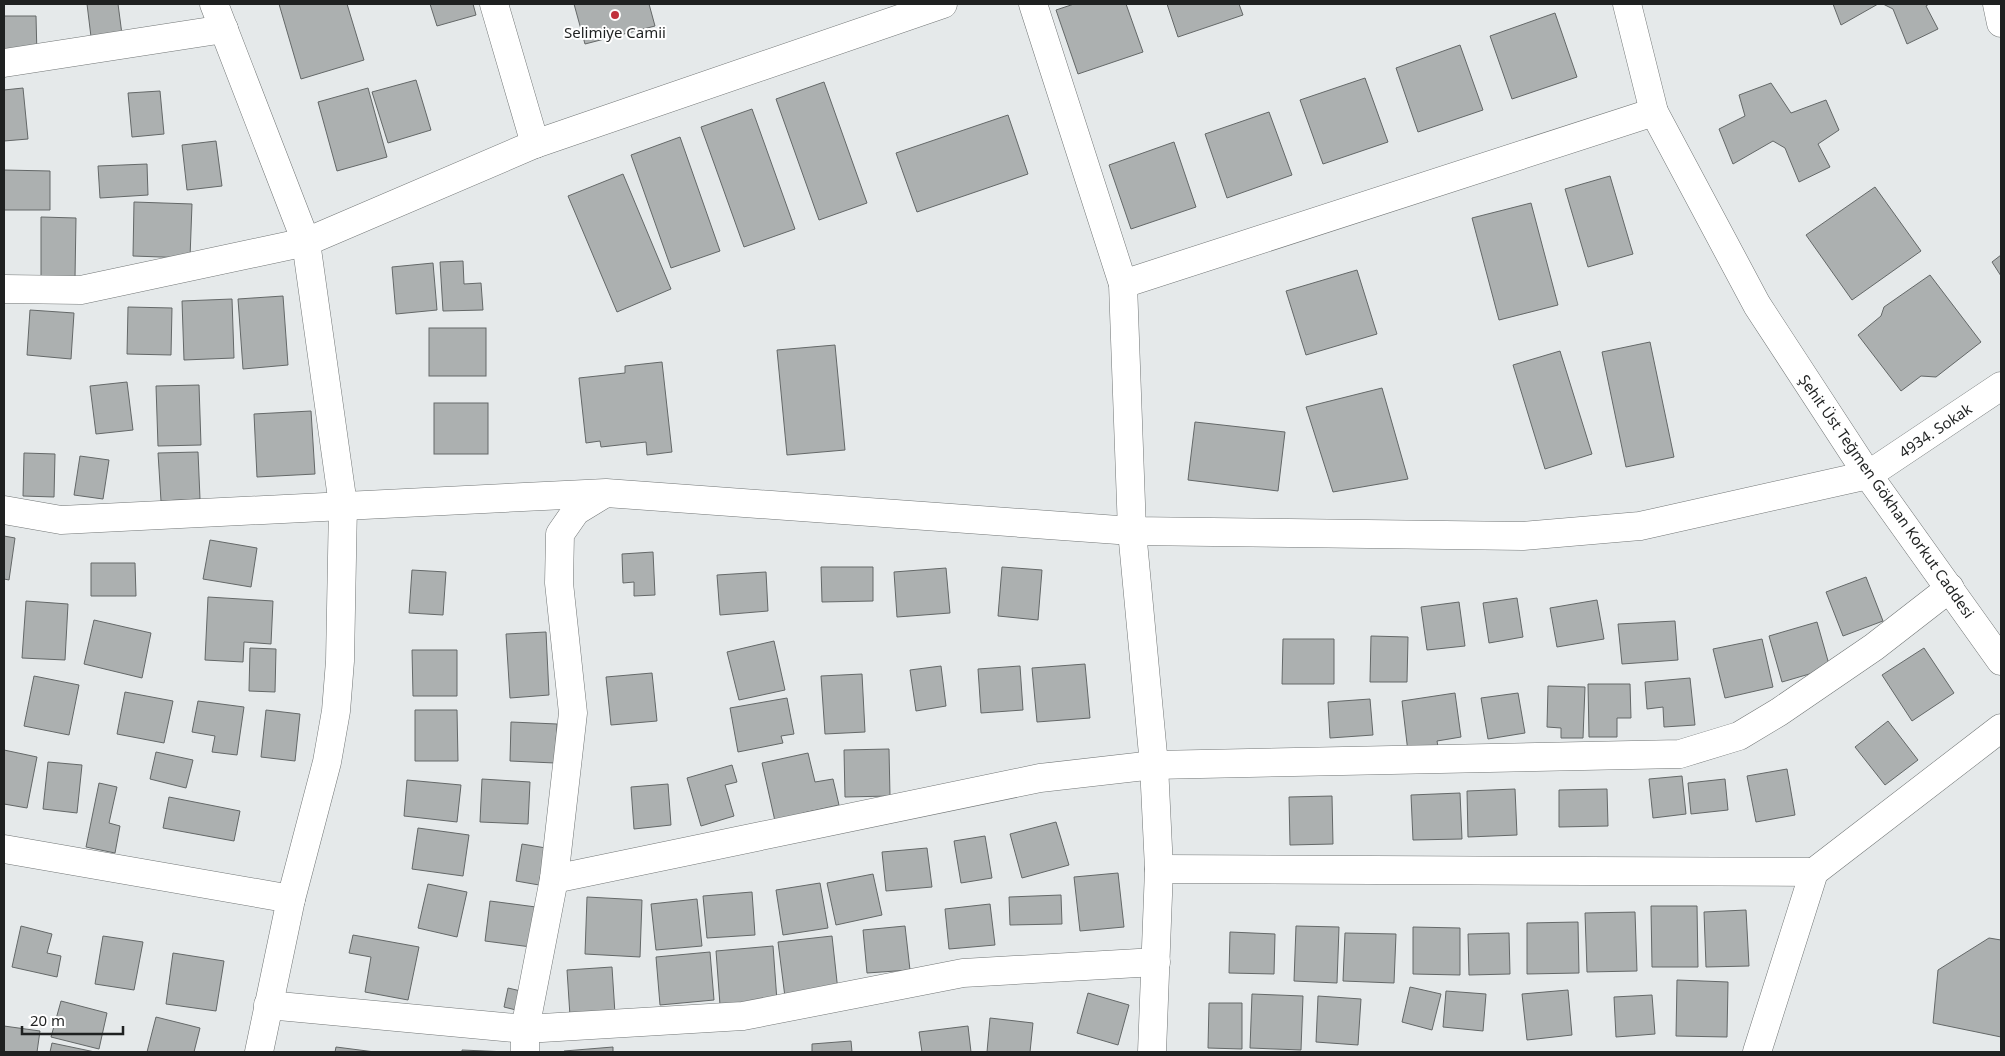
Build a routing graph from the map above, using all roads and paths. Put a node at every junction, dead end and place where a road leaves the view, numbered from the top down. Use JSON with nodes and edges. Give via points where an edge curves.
{"nodes":[{"id":1,"x":214,"y":4,"type":"edge"},
{"id":2,"x":494,"y":4,"type":"edge"},
{"id":3,"x":943,"y":4,"type":"edge"},
{"id":4,"x":1033,"y":4,"type":"edge"},
{"id":5,"x":1627,"y":4,"type":"edge"},
{"id":6,"x":1998,"y":4,"type":"edge"},
{"id":7,"x":2001,"y":23,"type":"edge"},
{"id":8,"x":224,"y":29,"type":"junction"},
{"id":9,"x":4,"y":63,"type":"edge"},
{"id":10,"x":1654,"y":112,"type":"junction"},
{"id":11,"x":535,"y":144,"type":"junction"},
{"id":12,"x":306,"y":242,"type":"junction"},
{"id":13,"x":1122,"y":284,"type":"junction"},
{"id":14,"x":4,"y":289,"type":"edge"},
{"id":15,"x":2001,"y":386,"type":"edge"},
{"id":16,"x":1868,"y":475,"type":"junction"},
{"id":17,"x":606,"y":493,"type":"junction"},
{"id":18,"x":343,"y":505,"type":"junction"},
{"id":19,"x":4,"y":510,"type":"edge"},
{"id":20,"x":1132,"y":531,"type":"junction"},
{"id":21,"x":1950,"y":588,"type":"junction"},
{"id":22,"x":2001,"y":661,"type":"edge"},
{"id":23,"x":2001,"y":728,"type":"edge"},
{"id":24,"x":1154,"y":765,"type":"junction"},
{"id":25,"x":4,"y":849,"type":"edge"},
{"id":26,"x":1159,"y":869,"type":"junction"},
{"id":27,"x":1814,"y":872,"type":"junction"},
{"id":28,"x":554,"y":879,"type":"junction"},
{"id":29,"x":291,"y":899,"type":"junction"},
{"id":30,"x":1156,"y":962,"type":"junction"},
{"id":31,"x":268,"y":1006,"type":"junction"},
{"id":32,"x":525,"y":1040,"type":"edge"},
{"id":33,"x":259,"y":1052,"type":"edge"},
{"id":34,"x":1152,"y":1052,"type":"edge"},
{"id":35,"x":1757,"y":1052,"type":"edge"}],
"edges":[{"from":1,"to":8,"type":"street"},
{"from":2,"to":11,"type":"street"},
{"from":3,"to":11,"type":"street"},
{"from":4,"to":13,"type":"street"},
{"from":5,"to":10,"type":"street","name":"Şehit Üst Teğmen Gökhan Korkut Caddesi"},
{"from":6,"to":7,"type":"street"},
{"from":8,"to":9,"type":"street"},
{"from":8,"to":12,"type":"street"},
{"from":10,"to":13,"type":"street"},
{"from":10,"to":16,"type":"street","name":"Şehit Üst Teğmen Gökhan Korkut Caddesi","via":[[1757,305]]},
{"from":11,"to":12,"type":"street"},
{"from":12,"to":14,"type":"street","via":[[81,290]]},
{"from":12,"to":18,"type":"street"},
{"from":13,"to":20,"type":"street"},
{"from":15,"to":16,"type":"street","name":"4934. Sokak"},
{"from":16,"to":20,"type":"street","via":[[1640,526],[1523,536]]},
{"from":16,"to":21,"type":"street","name":"Şehit Üst Teğmen Gökhan Korkut Caddesi"},
{"from":17,"to":18,"type":"street"},
{"from":17,"to":20,"type":"street"},
{"from":17,"to":28,"type":"street","via":[[576,511],[560,534],[559,583],[572,713]]},
{"from":18,"to":19,"type":"street","via":[[61,520]]},
{"from":18,"to":29,"type":"street","via":[[336,711],[327,762]]},
{"from":20,"to":24,"type":"street"},
{"from":21,"to":22,"type":"street","name":"Şehit Üst Teğmen Gökhan Korkut Caddesi"},
{"from":21,"to":24,"type":"street","via":[[1874,647],[1779,712],[1739,736],[1680,754]]},
{"from":23,"to":27,"type":"street"},
{"from":24,"to":26,"type":"street"},
{"from":24,"to":28,"type":"street","via":[[1040,778]]},
{"from":25,"to":29,"type":"street"},
{"from":26,"to":27,"type":"street"},
{"from":26,"to":30,"type":"street"},
{"from":27,"to":35,"type":"street"},
{"from":28,"to":32,"type":"street"},
{"from":29,"to":31,"type":"street"},
{"from":30,"to":32,"type":"street","via":[[962,973],[743,1016]]},
{"from":30,"to":34,"type":"street"},
{"from":31,"to":32,"type":"street"},
{"from":31,"to":33,"type":"street"}]}
